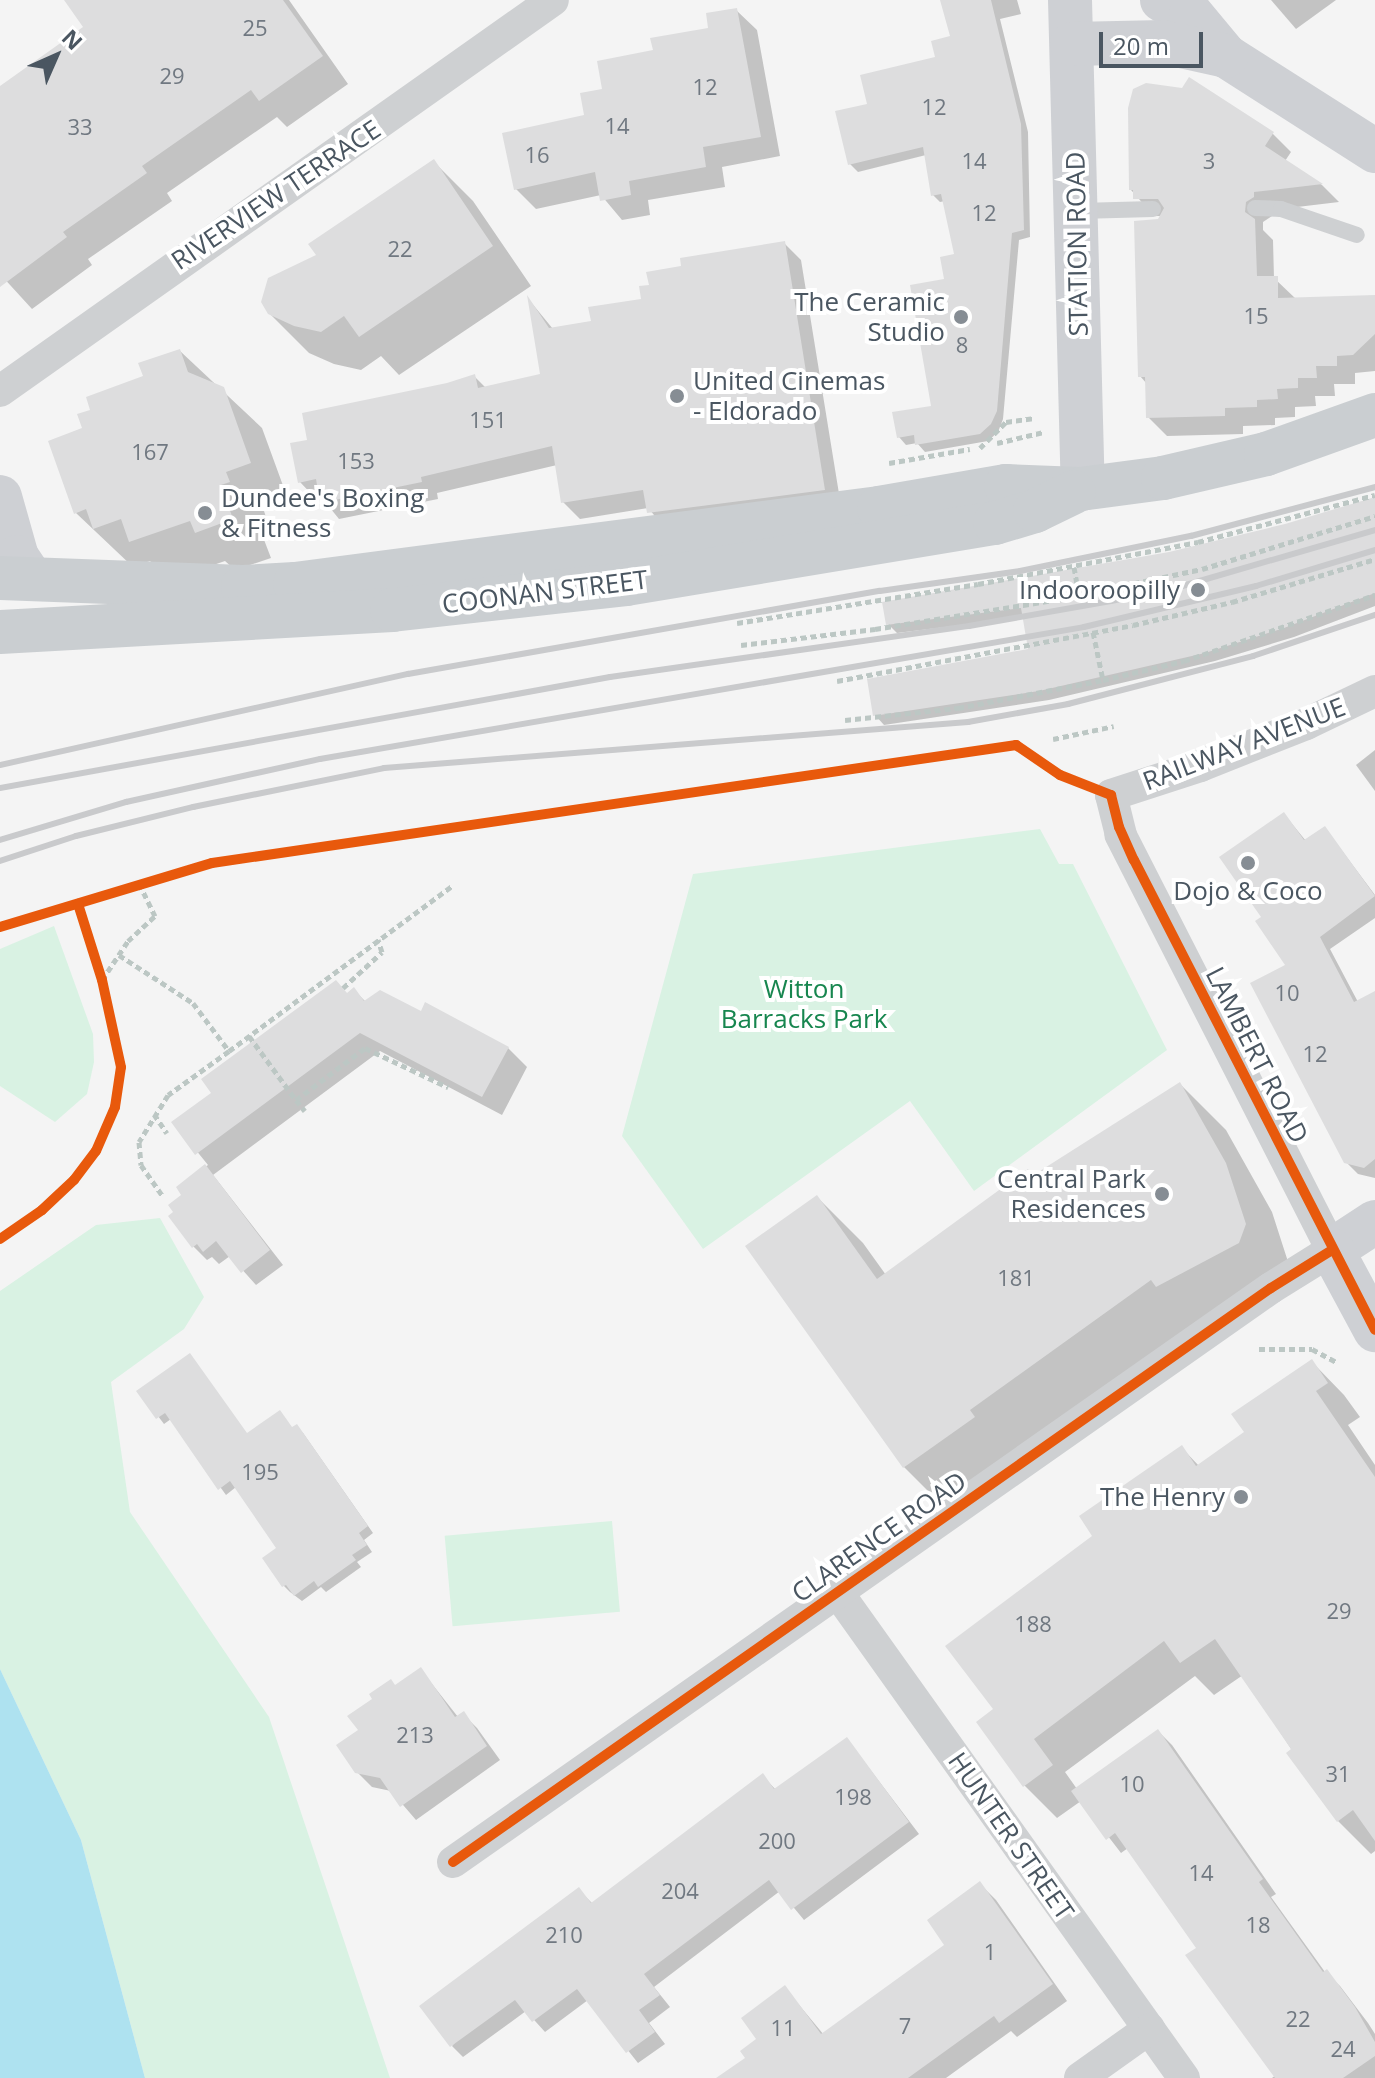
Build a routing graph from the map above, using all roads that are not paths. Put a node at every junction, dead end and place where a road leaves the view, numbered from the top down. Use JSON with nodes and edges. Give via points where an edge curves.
{"nodes":[{"id":1,"x":553,"y":0,"type":"edge"},
{"id":2,"x":1070,"y":0,"type":"edge"},
{"id":3,"x":1162,"y":0,"type":"edge"},
{"id":4,"x":1072,"y":44,"type":"junction"},
{"id":5,"x":1226,"y":56,"type":"junction"},
{"id":6,"x":1369,"y":144,"type":"edge"},
{"id":7,"x":1255,"y":208,"type":"dead end"},
{"id":8,"x":1153,"y":209,"type":"dead end"},
{"id":9,"x":1076,"y":211,"type":"junction"},
{"id":10,"x":1357,"y":235,"type":"dead end"},
{"id":11,"x":1375,"y":387,"type":"edge"},
{"id":12,"x":0,"y":391,"type":"edge"},
{"id":13,"x":1375,"y":415,"type":"edge"},
{"id":14,"x":1328,"y":430,"type":"junction"},
{"id":15,"x":1081,"y":489,"type":"junction"},
{"id":16,"x":0,"y":497,"type":"edge"},
{"id":17,"x":10,"y":583,"type":"edge"},
{"id":18,"x":248,"y":620,"type":"junction"},
{"id":19,"x":0,"y":632,"type":"edge"},
{"id":20,"x":1375,"y":691,"type":"edge"},
{"id":21,"x":1111,"y":795,"type":"joint"},
{"id":22,"x":1375,"y":1222,"type":"edge"},
{"id":23,"x":1332,"y":1250,"type":"junction"},
{"id":24,"x":1375,"y":1330,"type":"edge"},
{"id":25,"x":838,"y":1593,"type":"junction"},
{"id":26,"x":453,"y":1862,"type":"dead end"},
{"id":27,"x":1149,"y":2029,"type":"junction"},
{"id":28,"x":1080,"y":2078,"type":"edge"},
{"id":29,"x":1184,"y":2078,"type":"edge"}],
"edges":[{"from":1,"to":12,"type":"street","name":"RIVERVIEW TERRACE"},
{"from":2,"to":4,"type":"street","name":"STATION ROAD"},
{"from":3,"to":5,"type":"street","via":[[1191,14]]},
{"from":4,"to":5,"type":"street","via":[[1163,42]]},
{"from":4,"to":9,"type":"street","name":"STATION ROAD"},
{"from":5,"to":6,"type":"street"},
{"from":7,"to":10,"type":"lane","via":[[1281,209]]},
{"from":8,"to":9,"type":"lane"},
{"from":9,"to":15,"type":"street","name":"STATION ROAD"},
{"from":11,"to":14,"type":"main road","name":"COONAN STREET"},
{"from":13,"to":14,"type":"main road","name":"COONAN STREET"},
{"from":14,"to":15,"type":"main road","name":"COONAN STREET","via":[[1203,471]]},
{"from":15,"to":17,"type":"main road","name":"COONAN STREET","via":[[1006,486],[879,508],[295,584]]},
{"from":15,"to":18,"type":"main road","name":"COONAN STREET","via":[[1010,519],[701,572],[495,600]]},
{"from":16,"to":17,"type":"street","via":[[17,557]]},
{"from":17,"to":18,"type":"main road","via":[[34,607]]},
{"from":18,"to":19,"type":"main road","name":"COONAN STREET"},
{"from":20,"to":21,"type":"street","name":"RAILWAY AVENUE","via":[[1292,730]]},
{"from":21,"to":23,"type":"street","name":"LAMBERT ROAD","via":[[1134,860]]},
{"from":22,"to":23,"type":"street","name":"CLARENCE ROAD"},
{"from":23,"to":24,"type":"street","name":"LAMBERT ROAD"},
{"from":23,"to":25,"type":"street","name":"CLARENCE ROAD"},
{"from":25,"to":26,"type":"street","name":"CLARENCE ROAD"},
{"from":25,"to":27,"type":"street","name":"HUNTER STREET"},
{"from":27,"to":28,"type":"street"},
{"from":27,"to":29,"type":"street","name":"HUNTER STREET"}]}
